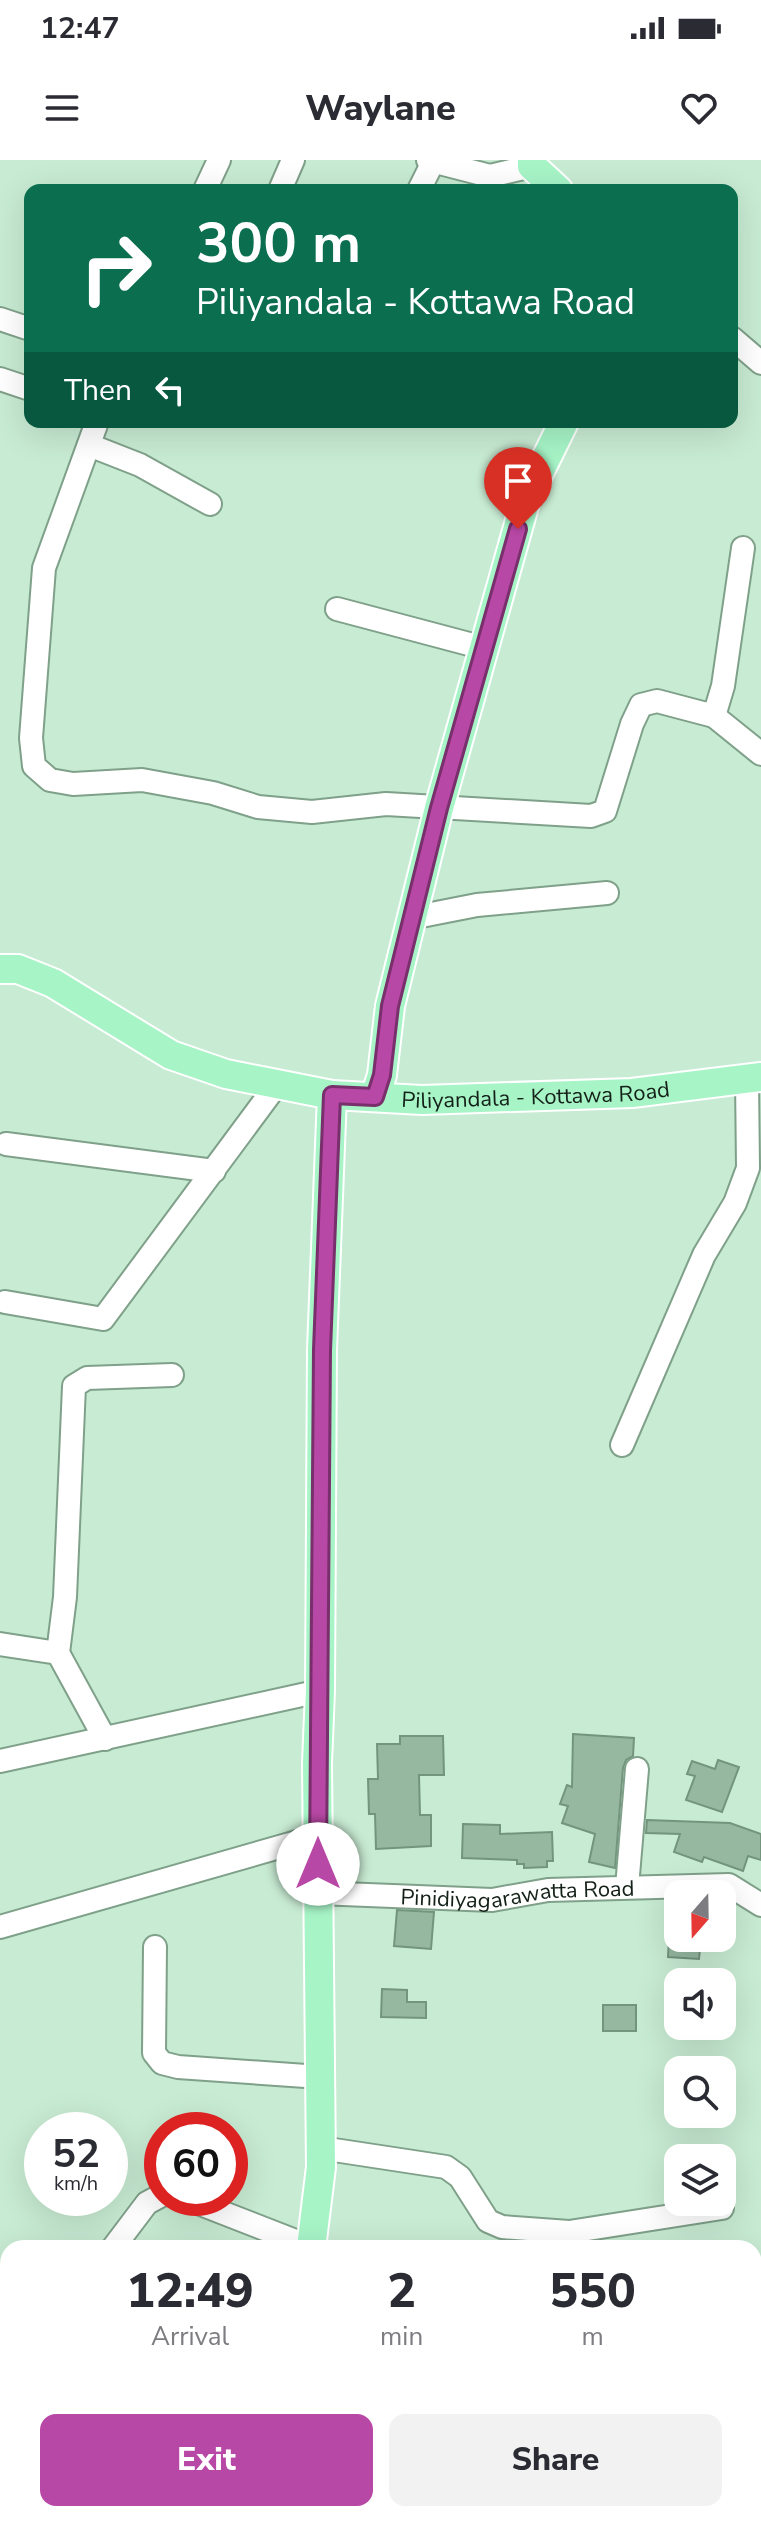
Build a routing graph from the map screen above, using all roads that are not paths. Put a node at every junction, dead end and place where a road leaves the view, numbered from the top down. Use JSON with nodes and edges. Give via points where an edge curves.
{"nodes":[{"id":1,"x":219,"y":160,"type":"edge"},
{"id":2,"x":293,"y":160,"type":"edge"},
{"id":3,"x":431,"y":161,"type":"edge"},
{"id":4,"x":532,"y":163,"type":"edge"},
{"id":5,"x":208,"y":184,"type":"edge"},
{"id":6,"x":283,"y":184,"type":"edge"},
{"id":7,"x":421,"y":184,"type":"edge"},
{"id":8,"x":552,"y":184,"type":"edge"},
{"id":9,"x":0,"y":319,"type":"edge"},
{"id":10,"x":24,"y":327,"type":"edge"},
{"id":11,"x":738,"y":343,"type":"edge"},
{"id":12,"x":761,"y":363,"type":"edge"},
{"id":13,"x":0,"y":379,"type":"edge"},
{"id":14,"x":24,"y":387,"type":"edge"},
{"id":15,"x":95,"y":428,"type":"edge"},
{"id":16,"x":561,"y":428,"type":"edge"},
{"id":17,"x":89,"y":445,"type":"junction"},
{"id":18,"x":210,"y":504,"type":"dead end"},
{"id":19,"x":743,"y":548,"type":"dead end"},
{"id":20,"x":337,"y":609,"type":"dead end"},
{"id":21,"x":484,"y":648,"type":"junction"},
{"id":22,"x":714,"y":716,"type":"junction"},
{"id":23,"x":761,"y":754,"type":"edge"},
{"id":24,"x":439,"y":808,"type":"junction"},
{"id":25,"x":607,"y":893,"type":"dead end"},
{"id":26,"x":411,"y":918,"type":"junction"},
{"id":27,"x":0,"y":969,"type":"edge"},
{"id":28,"x":754,"y":1078,"type":"edge"},
{"id":29,"x":278,"y":1083,"type":"junction"},
{"id":30,"x":332,"y":1095,"type":"junction"},
{"id":31,"x":375,"y":1097,"type":"junction"},
{"id":32,"x":6,"y":1144,"type":"dead end"},
{"id":33,"x":214,"y":1171,"type":"junction"},
{"id":34,"x":5,"y":1302,"type":"dead end"},
{"id":35,"x":172,"y":1375,"type":"dead end"},
{"id":36,"x":622,"y":1445,"type":"dead end"},
{"id":37,"x":0,"y":1644,"type":"edge"},
{"id":38,"x":58,"y":1653,"type":"junction"},
{"id":39,"x":320,"y":1691,"type":"junction"},
{"id":40,"x":105,"y":1739,"type":"junction"},
{"id":41,"x":0,"y":1761,"type":"edge"},
{"id":42,"x":637,"y":1769,"type":"dead end"},
{"id":43,"x":318,"y":1836,"type":"junction"},
{"id":44,"x":627,"y":1887,"type":"junction"},
{"id":45,"x":318,"y":1893,"type":"junction"},
{"id":46,"x":761,"y":1905,"type":"edge"},
{"id":47,"x":0,"y":1927,"type":"edge"},
{"id":48,"x":155,"y":1947,"type":"dead end"},
{"id":49,"x":320,"y":2077,"type":"junction"},
{"id":50,"x":321,"y":2148,"type":"junction"},
{"id":51,"x":144,"y":2207,"type":"edge"},
{"id":52,"x":230,"y":2216,"type":"edge"},
{"id":53,"x":671,"y":2216,"type":"edge"},
{"id":54,"x":119,"y":2240,"type":"edge"},
{"id":55,"x":291,"y":2240,"type":"edge"},
{"id":56,"x":312,"y":2240,"type":"edge"}],
"edges":[{"from":1,"to":5,"type":"street"},
{"from":2,"to":6,"type":"street"},
{"from":3,"to":4,"type":"street","via":[[490,176]]},
{"from":3,"to":7,"type":"street"},
{"from":4,"to":8,"type":"main road"},
{"from":9,"to":10,"type":"street"},
{"from":11,"to":12,"type":"street"},
{"from":13,"to":14,"type":"street"},
{"from":15,"to":17,"type":"street"},
{"from":16,"to":21,"type":"main road","via":[[526,499]]},
{"from":17,"to":18,"type":"street","via":[[140,465]]},
{"from":17,"to":24,"type":"street","via":[[44,568],[31,738],[34,766],[50,780],[142,780],[258,807],[312,812],[386,804]]},
{"from":19,"to":22,"type":"street"},
{"from":20,"to":21,"type":"street"},
{"from":21,"to":24,"type":"main road"},
{"from":22,"to":23,"type":"street"},
{"from":22,"to":24,"type":"street","via":[[657,701],[641,705],[605,811],[591,816]]},
{"from":24,"to":26,"type":"main road"},
{"from":25,"to":26,"type":"street","via":[[477,905]]},
{"from":26,"to":31,"type":"main road"},
{"from":27,"to":29,"type":"main road","name":"Piliyandala - Kottawa Road","via":[[18,969],[53,983],[171,1055],[226,1074]]},
{"from":28,"to":31,"type":"main road","name":"Piliyandala - Kottawa Road","via":[[632,1093]]},
{"from":28,"to":36,"type":"street","via":[[748,1168],[735,1203],[704,1255]]},
{"from":29,"to":30,"type":"main road","name":"Piliyandala - Kottawa Road"},
{"from":29,"to":33,"type":"street"},
{"from":30,"to":31,"type":"main road","name":"Piliyandala - Kottawa Road"},
{"from":30,"to":39,"type":"main road","via":[[322,1350]]},
{"from":32,"to":33,"type":"street"},
{"from":33,"to":34,"type":"street","via":[[103,1319]]},
{"from":35,"to":38,"type":"street","via":[[87,1378],[74,1386]]},
{"from":37,"to":38,"type":"street"},
{"from":38,"to":40,"type":"street"},
{"from":39,"to":40,"type":"street"},
{"from":39,"to":43,"type":"main road"},
{"from":40,"to":41,"type":"street"},
{"from":42,"to":44,"type":"street"},
{"from":43,"to":45,"type":"main road"},
{"from":43,"to":47,"type":"street"},
{"from":44,"to":45,"type":"street","name":"Pinidiyagarawatta Road","via":[[548,1890],[492,1900]]},
{"from":44,"to":46,"type":"street","name":"Pinidiyagarawatta Road","via":[[729,1885]]},
{"from":45,"to":49,"type":"main road"},
{"from":48,"to":49,"type":"street","via":[[154,2053],[162,2063]]},
{"from":49,"to":50,"type":"main road"},
{"from":50,"to":53,"type":"street","via":[[446,2167],[460,2177],[488,2221],[502,2227],[569,2232]]},
{"from":50,"to":56,"type":"main road"},
{"from":51,"to":54,"type":"street"},
{"from":52,"to":55,"type":"street"}]}
